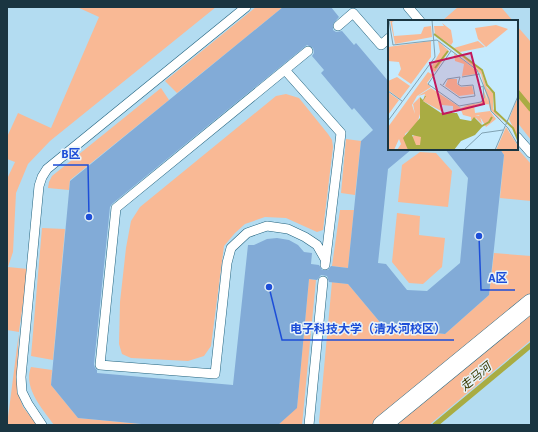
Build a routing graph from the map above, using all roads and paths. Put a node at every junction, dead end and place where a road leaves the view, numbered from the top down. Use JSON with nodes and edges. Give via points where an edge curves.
{"nodes":[{"id":1,"x":246,"y":7,"type":"edge"},
{"id":2,"x":408,"y":7,"type":"edge"},
{"id":3,"x":414,"y":19,"type":"edge"},
{"id":4,"x":338,"y":26,"type":"dead end"},
{"id":5,"x":388,"y":39,"type":"edge"},
{"id":6,"x":308,"y":51,"type":"dead end"},
{"id":7,"x":285,"y":70,"type":"junction"},
{"id":8,"x":518,"y":138,"type":"edge"},
{"id":9,"x":531,"y":153,"type":"edge"},
{"id":10,"x":323,"y":281,"type":"dead end"},
{"id":11,"x":531,"y":303,"type":"edge"},
{"id":12,"x":42,"y":425,"type":"edge"},
{"id":13,"x":309,"y":425,"type":"edge"},
{"id":14,"x":382,"y":425,"type":"edge"}],
"edges":[{"from":1,"to":12,"type":"lane","via":[[47,170],[42,177],[39,186],[21,377],[22,392]]},
{"from":2,"to":3,"type":"lane"},
{"from":4,"to":5,"type":"lane","via":[[353,13],[381,45]]},
{"from":6,"to":7,"type":"lane"},
{"from":7,"to":7,"type":"lane","via":[[116,208],[100,365],[180,375],[215,374],[230,248],[247,233],[267,226],[288,230],[317,245],[325,262],[340,134]]},
{"from":8,"to":9,"type":"lane"},
{"from":10,"to":13,"type":"lane"},
{"from":11,"to":14,"type":"street"}]}
